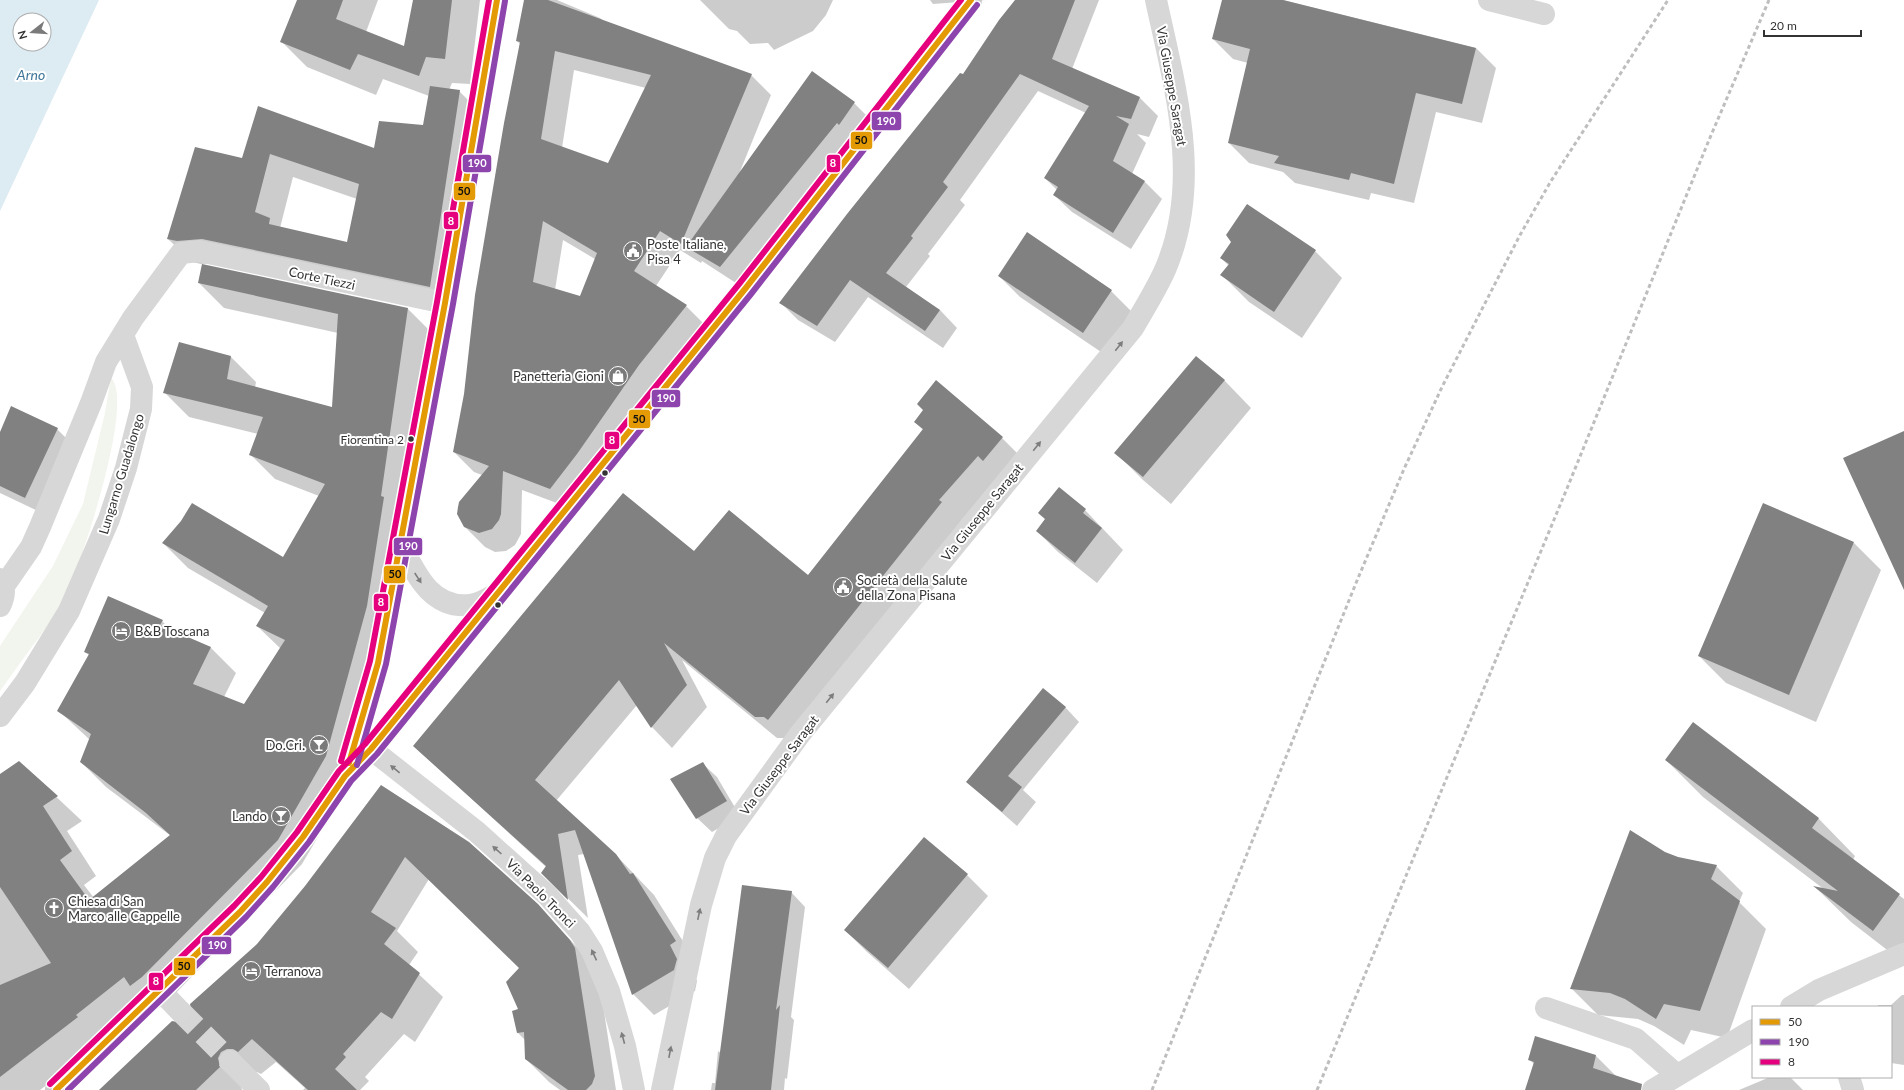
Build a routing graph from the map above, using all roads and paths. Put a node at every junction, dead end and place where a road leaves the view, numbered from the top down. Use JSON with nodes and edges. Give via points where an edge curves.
{"nodes":[{"id":1,"x":497,"y":0,"type":"edge"},
{"id":2,"x":971,"y":0,"type":"edge"},
{"id":3,"x":1156,"y":0,"type":"edge"},
{"id":4,"x":1489,"y":0,"type":"edge"},
{"id":5,"x":1544,"y":14,"type":"dead end"},
{"id":6,"x":445,"y":303,"type":"junction"},
{"id":7,"x":123,"y":335,"type":"junction"},
{"id":8,"x":400,"y":543,"type":"junction"},
{"id":9,"x":1,"y":590,"type":"edge"},
{"id":10,"x":498,"y":593,"type":"junction"},
{"id":11,"x":0,"y":716,"type":"edge"},
{"id":12,"x":371,"y":750,"type":"junction"},
{"id":13,"x":345,"y":776,"type":"junction"},
{"id":14,"x":1904,"y":954,"type":"edge"},
{"id":15,"x":159,"y":990,"type":"junction"},
{"id":16,"x":1822,"y":999,"type":"edge"},
{"id":17,"x":1795,"y":1006,"type":"edge"},
{"id":18,"x":1546,"y":1008,"type":"dead end"},
{"id":19,"x":180,"y":1011,"type":"tunnel mouth"},
{"id":20,"x":1752,"y":1031,"type":"edge"},
{"id":21,"x":230,"y":1061,"type":"tunnel mouth"},
{"id":22,"x":1677,"y":1075,"type":"junction"},
{"id":23,"x":1849,"y":1078,"type":"edge"},
{"id":24,"x":56,"y":1090,"type":"edge"},
{"id":25,"x":259,"y":1090,"type":"edge"},
{"id":26,"x":634,"y":1090,"type":"edge"},
{"id":27,"x":662,"y":1090,"type":"edge"},
{"id":28,"x":1653,"y":1090,"type":"edge"},
{"id":29,"x":1853,"y":1090,"type":"edge"}],
"edges":[{"from":1,"to":6,"type":"main road"},
{"from":2,"to":10,"type":"main road","via":[[745,289]]},
{"from":27,"to":3,"type":"street","name":"Via Giuseppe Saragat","one_way":true,"via":[[701,904],[715,858],[726,836],[800,734],[1133,328],[1165,269],[1179,226],[1184,146]]},
{"from":4,"to":5,"type":"street"},
{"from":6,"to":7,"type":"street","name":"Corte Tiezzi","via":[[199,251],[181,253]]},
{"from":6,"to":8,"type":"main road"},
{"from":7,"to":9,"type":"street","via":[[106,362],[31,547]]},
{"from":7,"to":11,"type":"street","name":"Lungarno Guadalongo","via":[[142,387],[141,409],[109,519],[70,611],[25,683]]},
{"from":8,"to":10,"type":"street","one_way":true,"via":[[418,579],[438,598],[458,605],[470,605]]},
{"from":8,"to":13,"type":"main road","via":[[378,663]]},
{"from":10,"to":12,"type":"main road"},
{"from":12,"to":13,"type":"main road"},
{"from":26,"to":12,"type":"street","name":"Via Paolo Tronci","one_way":true,"via":[[625,1046],[609,991],[592,951],[580,932],[547,895],[477,832]]},
{"from":13,"to":15,"type":"main road","via":[[303,837],[267,882],[240,912]]},
{"from":14,"to":16,"type":"street"},
{"from":15,"to":19,"type":"street"},
{"from":15,"to":24,"type":"main road"},
{"from":16,"to":17,"type":"street"},
{"from":18,"to":22,"type":"street","via":[[1636,1039]]},
{"from":20,"to":22,"type":"street"},
{"from":21,"to":25,"type":"street"},
{"from":22,"to":28,"type":"street"},
{"from":23,"to":29,"type":"street"}]}
